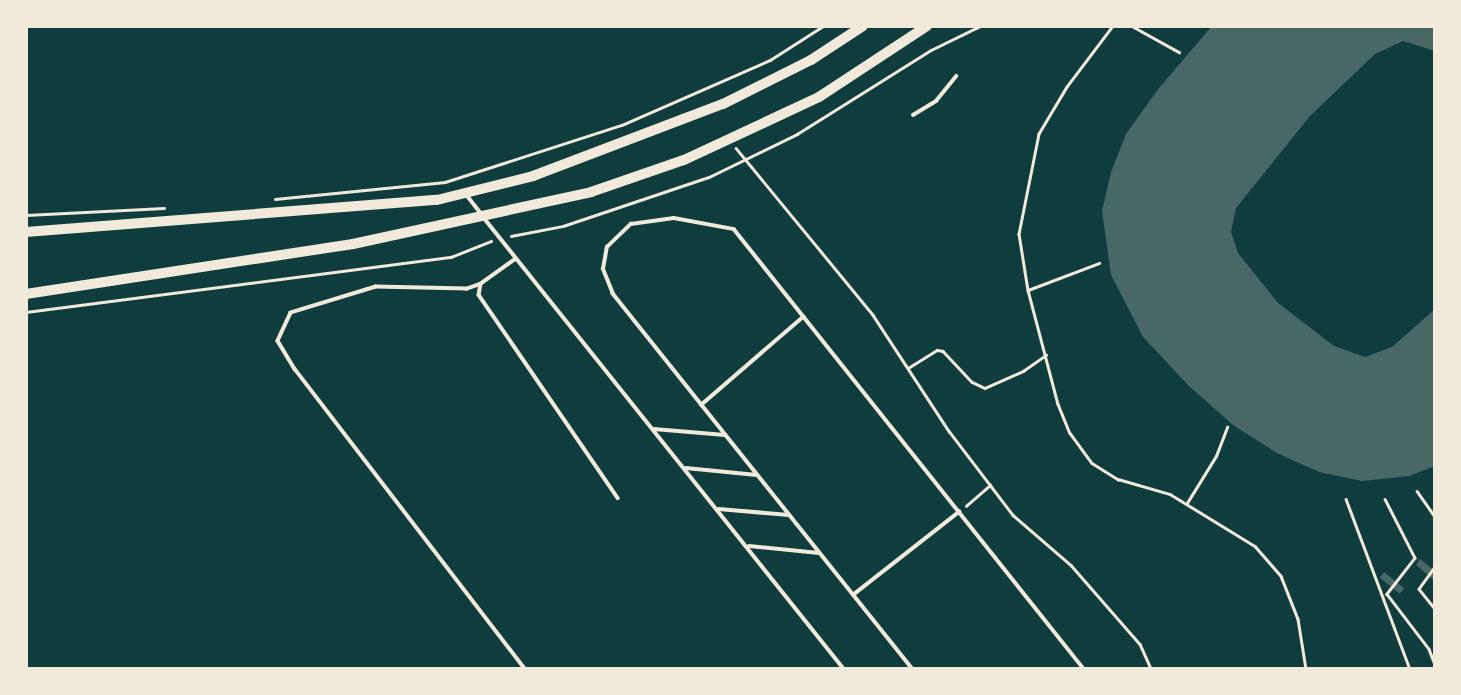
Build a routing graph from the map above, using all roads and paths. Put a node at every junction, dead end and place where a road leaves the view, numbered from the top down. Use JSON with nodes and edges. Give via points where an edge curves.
{"nodes":[{"id":1,"x":823,"y":26,"type":"edge"},
{"id":2,"x":863,"y":26,"type":"edge"},
{"id":3,"x":927,"y":26,"type":"edge"},
{"id":4,"x":981,"y":26,"type":"edge"},
{"id":5,"x":1113,"y":26,"type":"edge"},
{"id":6,"x":1132,"y":26,"type":"edge"},
{"id":7,"x":1179,"y":52,"type":"dead end"},
{"id":8,"x":956,"y":76,"type":"dead end"},
{"id":9,"x":913,"y":115,"type":"dead end"},
{"id":10,"x":730,"y":137,"type":"junction"},
{"id":11,"x":744,"y":160,"type":"junction"},
{"id":12,"x":465,"y":193,"type":"junction"},
{"id":13,"x":263,"y":200,"type":"dead end"},
{"id":14,"x":170,"y":207,"type":"dead end"},
{"id":15,"x":26,"y":215,"type":"edge"},
{"id":16,"x":484,"y":217,"type":"junction"},
{"id":17,"x":26,"y":232,"type":"edge"},
{"id":18,"x":500,"y":239,"type":"junction"},
{"id":19,"x":516,"y":259,"type":"junction"},
{"id":20,"x":1099,"y":263,"type":"dead end"},
{"id":21,"x":481,"y":284,"type":"junction"},
{"id":22,"x":1028,"y":290,"type":"junction"},
{"id":23,"x":26,"y":294,"type":"edge"},
{"id":24,"x":26,"y":312,"type":"edge"},
{"id":25,"x":803,"y":316,"type":"junction"},
{"id":26,"x":1046,"y":355,"type":"junction"},
{"id":27,"x":908,"y":368,"type":"junction"},
{"id":28,"x":701,"y":405,"type":"junction"},
{"id":29,"x":1227,"y":427,"type":"dead end"},
{"id":30,"x":654,"y":429,"type":"junction"},
{"id":31,"x":725,"y":435,"type":"junction"},
{"id":32,"x":686,"y":468,"type":"junction"},
{"id":33,"x":757,"y":475,"type":"junction"},
{"id":34,"x":990,"y":485,"type":"junction"},
{"id":35,"x":1417,"y":491,"type":"dead end"},
{"id":36,"x":618,"y":498,"type":"dead end"},
{"id":37,"x":1346,"y":499,"type":"dead end"},
{"id":38,"x":1385,"y":499,"type":"dead end"},
{"id":39,"x":1187,"y":502,"type":"junction"},
{"id":40,"x":719,"y":509,"type":"junction"},
{"id":41,"x":959,"y":512,"type":"junction"},
{"id":42,"x":789,"y":515,"type":"junction"},
{"id":43,"x":1435,"y":517,"type":"edge"},
{"id":44,"x":749,"y":546,"type":"junction"},
{"id":45,"x":819,"y":553,"type":"junction"},
{"id":46,"x":1435,"y":567,"type":"edge"},
{"id":47,"x":853,"y":595,"type":"junction"},
{"id":48,"x":1435,"y":609,"type":"edge"},
{"id":49,"x":1435,"y":664,"type":"edge"},
{"id":50,"x":525,"y":669,"type":"edge"},
{"id":51,"x":844,"y":669,"type":"edge"},
{"id":52,"x":912,"y":669,"type":"edge"},
{"id":53,"x":1084,"y":669,"type":"edge"},
{"id":54,"x":1151,"y":669,"type":"edge"},
{"id":55,"x":1306,"y":669,"type":"edge"},
{"id":56,"x":1410,"y":669,"type":"edge"}],
"edges":[{"from":1,"to":13,"type":"path","via":[[770,60],[622,125],[445,182]]},
{"from":2,"to":12,"type":"main road","via":[[811,60],[723,104],[533,176]]},
{"from":3,"to":10,"type":"main road","via":[[841,85]]},
{"from":4,"to":11,"type":"path","via":[[931,50],[797,134]]},
{"from":5,"to":22,"type":"path","via":[[1039,134],[1019,234]]},
{"from":6,"to":7,"type":"path"},
{"from":8,"to":9,"type":"lane","via":[[936,101]]},
{"from":10,"to":11,"type":"path"},
{"from":10,"to":16,"type":"main road","via":[[684,160],[591,192]]},
{"from":11,"to":18,"type":"path","via":[[599,215]]},
{"from":11,"to":27,"type":"path","via":[[873,315]]},
{"from":12,"to":16,"type":"lane"},
{"from":12,"to":17,"type":"main road","via":[[437,200]]},
{"from":14,"to":15,"type":"path"},
{"from":16,"to":18,"type":"lane"},
{"from":16,"to":23,"type":"main road","via":[[353,244]]},
{"from":18,"to":19,"type":"lane"},
{"from":18,"to":24,"type":"path","via":[[451,257]]},
{"from":19,"to":21,"type":"lane"},
{"from":19,"to":30,"type":"lane"},
{"from":20,"to":22,"type":"path"},
{"from":21,"to":36,"type":"lane","via":[[479,295]]},
{"from":21,"to":50,"type":"lane","via":[[467,289],[376,287],[291,313],[278,341]]},
{"from":22,"to":26,"type":"path"},
{"from":25,"to":28,"type":"lane"},
{"from":25,"to":28,"type":"lane","via":[[734,229],[674,218],[631,224],[607,247],[603,269],[613,294]]},
{"from":25,"to":41,"type":"lane"},
{"from":26,"to":27,"type":"path","via":[[1008,379],[978,387],[937,349]]},
{"from":26,"to":39,"type":"path","via":[[1070,433],[1092,463],[1118,479]]},
{"from":27,"to":34,"type":"path"},
{"from":28,"to":31,"type":"lane"},
{"from":29,"to":39,"type":"path","via":[[1216,456]]},
{"from":30,"to":31,"type":"lane"},
{"from":30,"to":32,"type":"lane"},
{"from":31,"to":33,"type":"lane"},
{"from":32,"to":33,"type":"lane"},
{"from":32,"to":40,"type":"lane"},
{"from":33,"to":42,"type":"lane"},
{"from":34,"to":41,"type":"path"},
{"from":34,"to":54,"type":"path","via":[[1013,515],[1072,565],[1140,644]]},
{"from":35,"to":43,"type":"path"},
{"from":37,"to":56,"type":"path"},
{"from":38,"to":49,"type":"path","via":[[1415,558],[1387,594],[1429,649]]},
{"from":39,"to":55,"type":"path","via":[[1255,546],[1281,576],[1298,619]]},
{"from":40,"to":42,"type":"lane"},
{"from":40,"to":44,"type":"lane"},
{"from":41,"to":47,"type":"lane"},
{"from":41,"to":53,"type":"lane"},
{"from":42,"to":45,"type":"lane"},
{"from":44,"to":45,"type":"lane"},
{"from":44,"to":51,"type":"lane"},
{"from":45,"to":47,"type":"lane"},
{"from":46,"to":48,"type":"path","via":[[1419,589]]},
{"from":47,"to":52,"type":"lane"}]}
